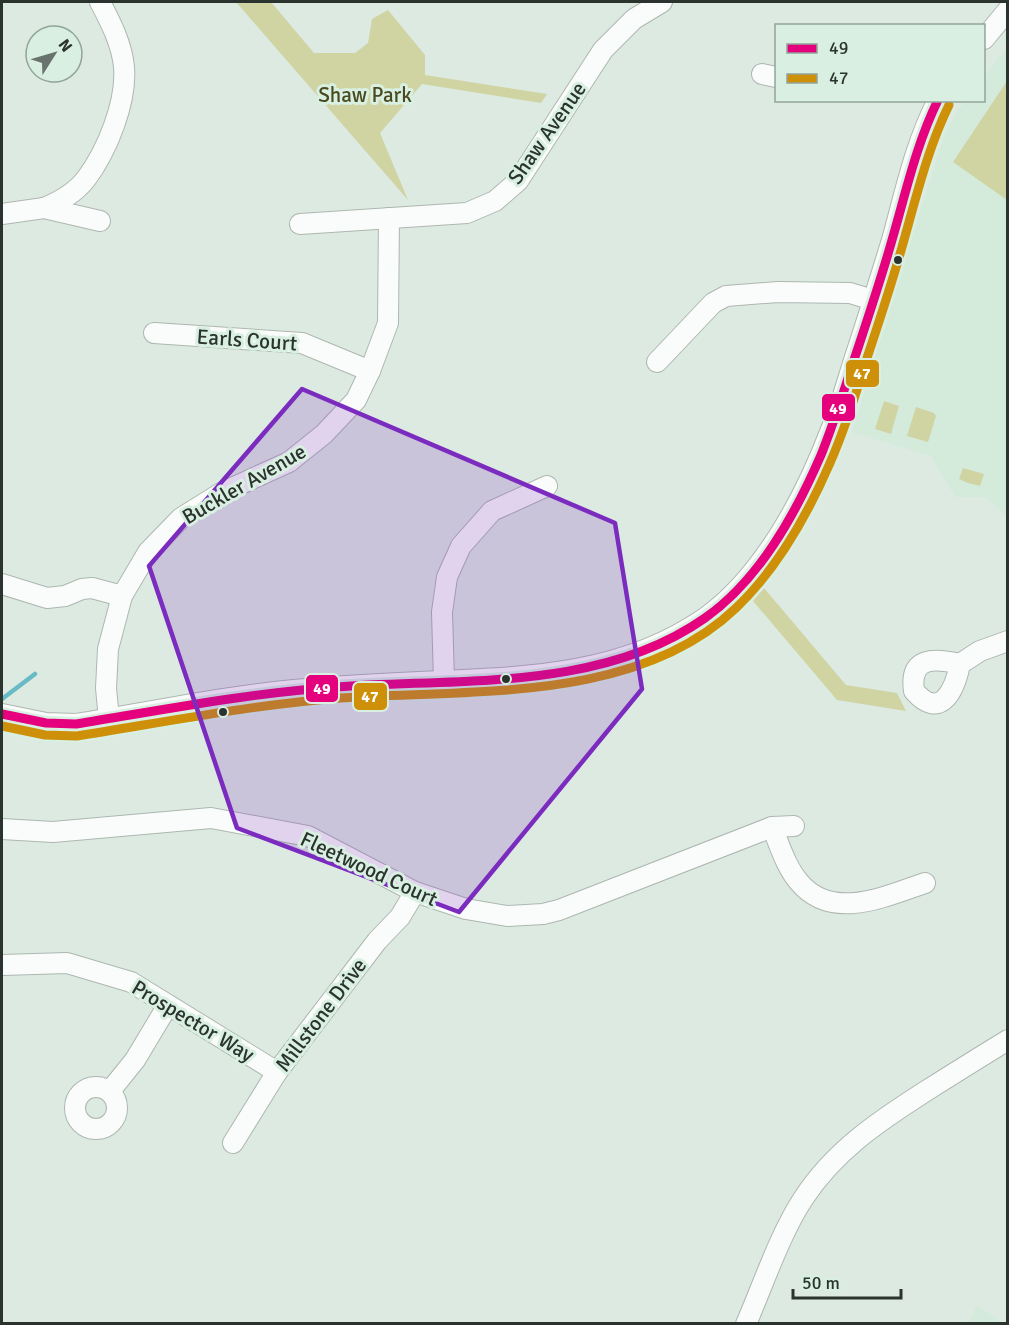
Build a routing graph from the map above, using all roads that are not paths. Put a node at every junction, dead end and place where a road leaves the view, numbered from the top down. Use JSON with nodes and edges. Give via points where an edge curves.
{"nodes":[{"id":1,"x":100,"y":2,"type":"edge"},
{"id":2,"x":662,"y":2,"type":"edge"},
{"id":3,"x":1008,"y":10,"type":"edge"},
{"id":4,"x":985,"y":38,"type":"edge"},
{"id":5,"x":937,"y":102,"type":"edge"},
{"id":6,"x":44,"y":208,"type":"junction"},
{"id":7,"x":2,"y":214,"type":"edge"},
{"id":8,"x":390,"y":218,"type":"junction"},
{"id":9,"x":100,"y":221,"type":"dead end"},
{"id":10,"x":300,"y":224,"type":"dead end"},
{"id":11,"x":873,"y":300,"type":"junction"},
{"id":12,"x":154,"y":333,"type":"dead end"},
{"id":13,"x":657,"y":362,"type":"dead end"},
{"id":14,"x":370,"y":371,"type":"junction"},
{"id":15,"x":548,"y":486,"type":"dead end"},
{"id":16,"x":2,"y":584,"type":"edge"},
{"id":17,"x":122,"y":596,"type":"junction"},
{"id":18,"x":1008,"y":641,"type":"edge"},
{"id":19,"x":960,"y":664,"type":"dead end"},
{"id":20,"x":444,"y":681,"type":"junction"},
{"id":21,"x":2,"y":714,"type":"edge"},
{"id":22,"x":109,"y":719,"type":"junction"},
{"id":23,"x":794,"y":826,"type":"dead end"},
{"id":24,"x":772,"y":828,"type":"junction"},
{"id":25,"x":2,"y":829,"type":"edge"},
{"id":26,"x":925,"y":883,"type":"dead end"},
{"id":27,"x":415,"y":892,"type":"junction"},
{"id":28,"x":2,"y":965,"type":"edge"},
{"id":29,"x":168,"y":1005,"type":"junction"},
{"id":30,"x":1008,"y":1040,"type":"edge"},
{"id":31,"x":277,"y":1072,"type":"junction"},
{"id":32,"x":110,"y":1091,"type":"dead end"},
{"id":33,"x":233,"y":1143,"type":"dead end"},
{"id":34,"x":746,"y":1323,"type":"edge"}],
"edges":[{"from":1,"to":6,"type":"street","via":[[113,26],[124,67],[122,99],[111,135],[85,181],[62,201]]},
{"from":2,"to":8,"type":"street","name":"Shaw Avenue","via":[[634,19],[603,51],[518,181],[495,201],[467,213]]},
{"from":3,"to":4,"type":"street"},
{"from":5,"to":11,"type":"street","via":[[919,144]]},
{"from":6,"to":7,"type":"street"},
{"from":6,"to":9,"type":"street"},
{"from":8,"to":10,"type":"street","name":"Shaw Avenue"},
{"from":8,"to":14,"type":"street","name":"Buckler Avenue","via":[[388,323]]},
{"from":11,"to":13,"type":"street","via":[[850,293],[726,296],[713,303]]},
{"from":11,"to":20,"type":"street","via":[[831,432],[809,478],[767,553],[726,600],[678,633],[611,661],[531,677]]},
{"from":12,"to":14,"type":"street","name":"Earls Court","via":[[302,343]]},
{"from":14,"to":17,"type":"street","name":"Buckler Avenue","via":[[356,400],[324,434],[289,462],[221,493],[181,518],[148,552]]},
{"from":15,"to":20,"type":"street","via":[[492,511],[461,546],[447,577],[442,612]]},
{"from":16,"to":17,"type":"street","via":[[47,598],[92,588]]},
{"from":17,"to":22,"type":"street","name":"Buckler Avenue","via":[[108,649]]},
{"from":18,"to":19,"type":"street","via":[[980,651]]},
{"from":20,"to":22,"type":"street","via":[[258,694]]},
{"from":21,"to":22,"type":"street","via":[[46,723]]},
{"from":23,"to":24,"type":"street","name":"Fleetwood Court"},
{"from":24,"to":26,"type":"street","via":[[799,883],[832,902],[868,902]]},
{"from":24,"to":27,"type":"street","name":"Fleetwood Court","via":[[543,914],[491,914]]},
{"from":25,"to":27,"type":"street","name":"Fleetwood Court","via":[[53,832],[211,818],[308,836]]},
{"from":27,"to":31,"type":"street","name":"Millstone Drive","via":[[400,917],[377,941]]},
{"from":28,"to":29,"type":"street","name":"Prospector Way","via":[[67,963],[131,982]]},
{"from":29,"to":31,"type":"street","name":"Prospector Way"},
{"from":29,"to":32,"type":"street","via":[[135,1060]]},
{"from":30,"to":34,"type":"street","via":[[873,1125],[843,1150],[802,1200]]},
{"from":31,"to":33,"type":"street","name":"Millstone Drive"}]}
